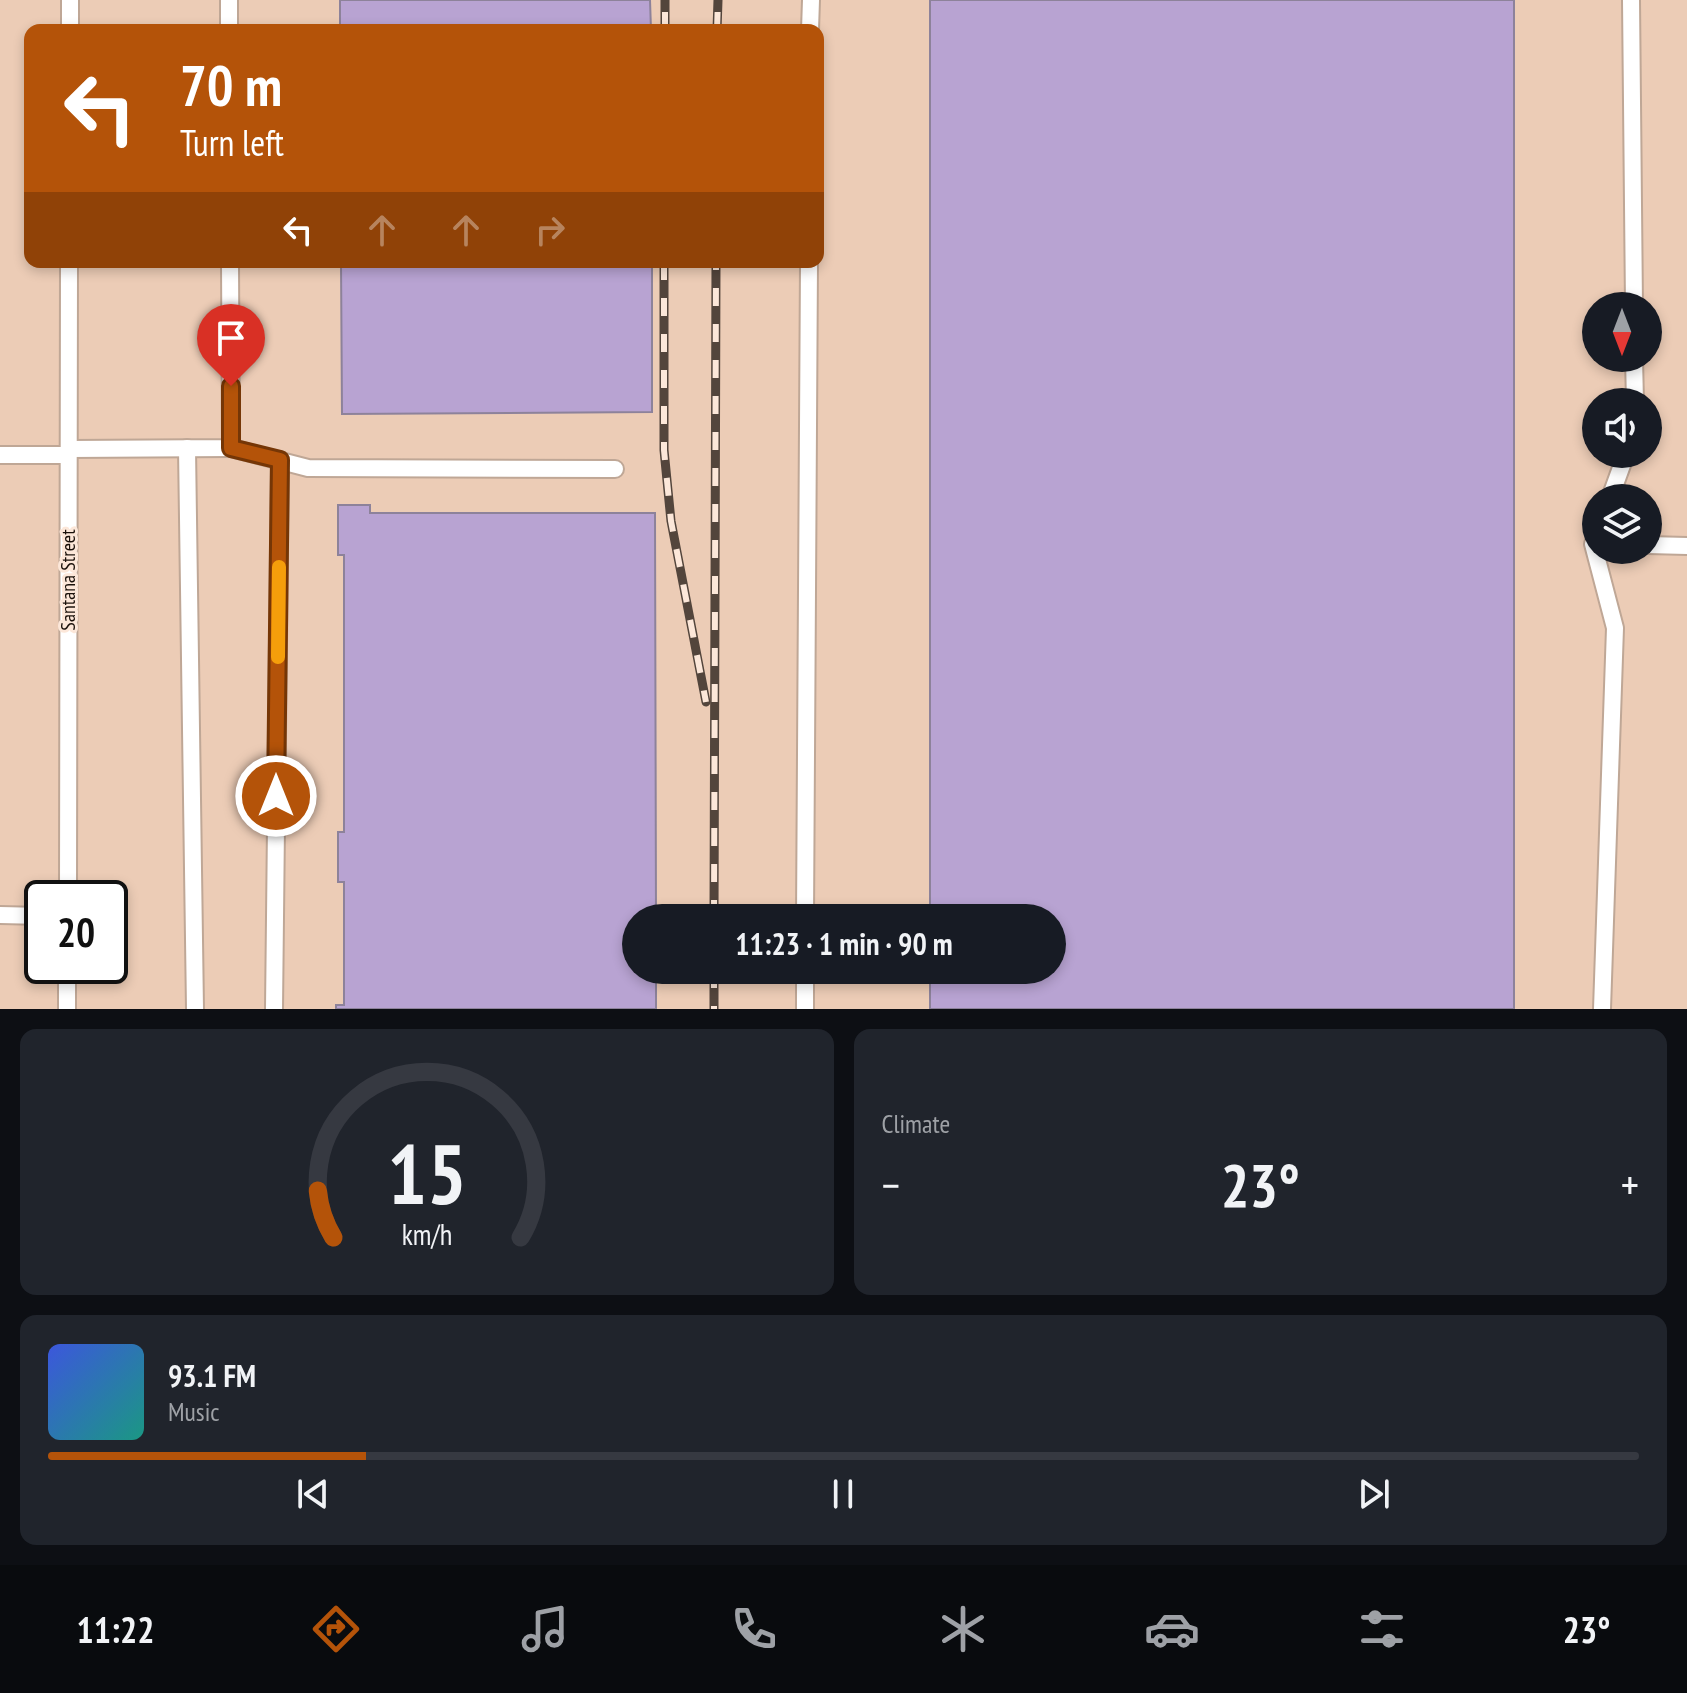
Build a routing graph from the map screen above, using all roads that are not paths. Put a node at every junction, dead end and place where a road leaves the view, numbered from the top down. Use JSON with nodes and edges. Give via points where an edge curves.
{"nodes":[{"id":1,"x":70,"y":0,"type":"edge"},
{"id":2,"x":229,"y":0,"type":"edge"},
{"id":3,"x":811,"y":0,"type":"edge"},
{"id":4,"x":1631,"y":0,"type":"edge"},
{"id":5,"x":70,"y":24,"type":"edge"},
{"id":6,"x":229,"y":24,"type":"edge"},
{"id":7,"x":810,"y":24,"type":"edge"},
{"id":8,"x":69,"y":268,"type":"edge"},
{"id":9,"x":230,"y":268,"type":"edge"},
{"id":10,"x":809,"y":268,"type":"edge"},
{"id":11,"x":1634,"y":292,"type":"edge"},
{"id":12,"x":187,"y":448,"type":"junction"},
{"id":13,"x":231,"y":448,"type":"junction"},
{"id":14,"x":69,"y":452,"type":"junction"},
{"id":15,"x":0,"y":455,"type":"edge"},
{"id":16,"x":280,"y":460,"type":"junction"},
{"id":17,"x":615,"y":469,"type":"dead end"},
{"id":18,"x":1662,"y":545,"type":"edge"},
{"id":19,"x":1687,"y":546,"type":"edge"},
{"id":20,"x":1600,"y":564,"type":"edge"},
{"id":21,"x":68,"y":880,"type":"edge"},
{"id":22,"x":805,"y":904,"type":"edge"},
{"id":23,"x":0,"y":915,"type":"edge"},
{"id":24,"x":24,"y":916,"type":"edge"},
{"id":25,"x":67,"y":984,"type":"edge"},
{"id":26,"x":805,"y":984,"type":"edge"},
{"id":27,"x":67,"y":1009,"type":"edge"},
{"id":28,"x":195,"y":1009,"type":"edge"},
{"id":29,"x":274,"y":1009,"type":"edge"},
{"id":30,"x":805,"y":1009,"type":"edge"},
{"id":31,"x":1602,"y":1009,"type":"edge"}],
"edges":[{"from":1,"to":5,"type":"lane"},
{"from":2,"to":6,"type":"lane"},
{"from":3,"to":7,"type":"lane"},
{"from":4,"to":11,"type":"lane"},
{"from":8,"to":14,"type":"lane","name":"Santana Street"},
{"from":9,"to":13,"type":"lane"},
{"from":10,"to":22,"type":"lane"},
{"from":12,"to":13,"type":"lane"},
{"from":12,"to":14,"type":"lane"},
{"from":12,"to":28,"type":"lane"},
{"from":13,"to":16,"type":"lane"},
{"from":14,"to":15,"type":"lane"},
{"from":14,"to":21,"type":"lane","name":"Santana Street"},
{"from":16,"to":17,"type":"lane","via":[[308,468]]},
{"from":16,"to":29,"type":"lane"},
{"from":18,"to":19,"type":"lane"},
{"from":20,"to":31,"type":"lane","via":[[1615,628]]},
{"from":23,"to":24,"type":"lane"},
{"from":25,"to":27,"type":"lane"},
{"from":26,"to":30,"type":"lane"}]}
